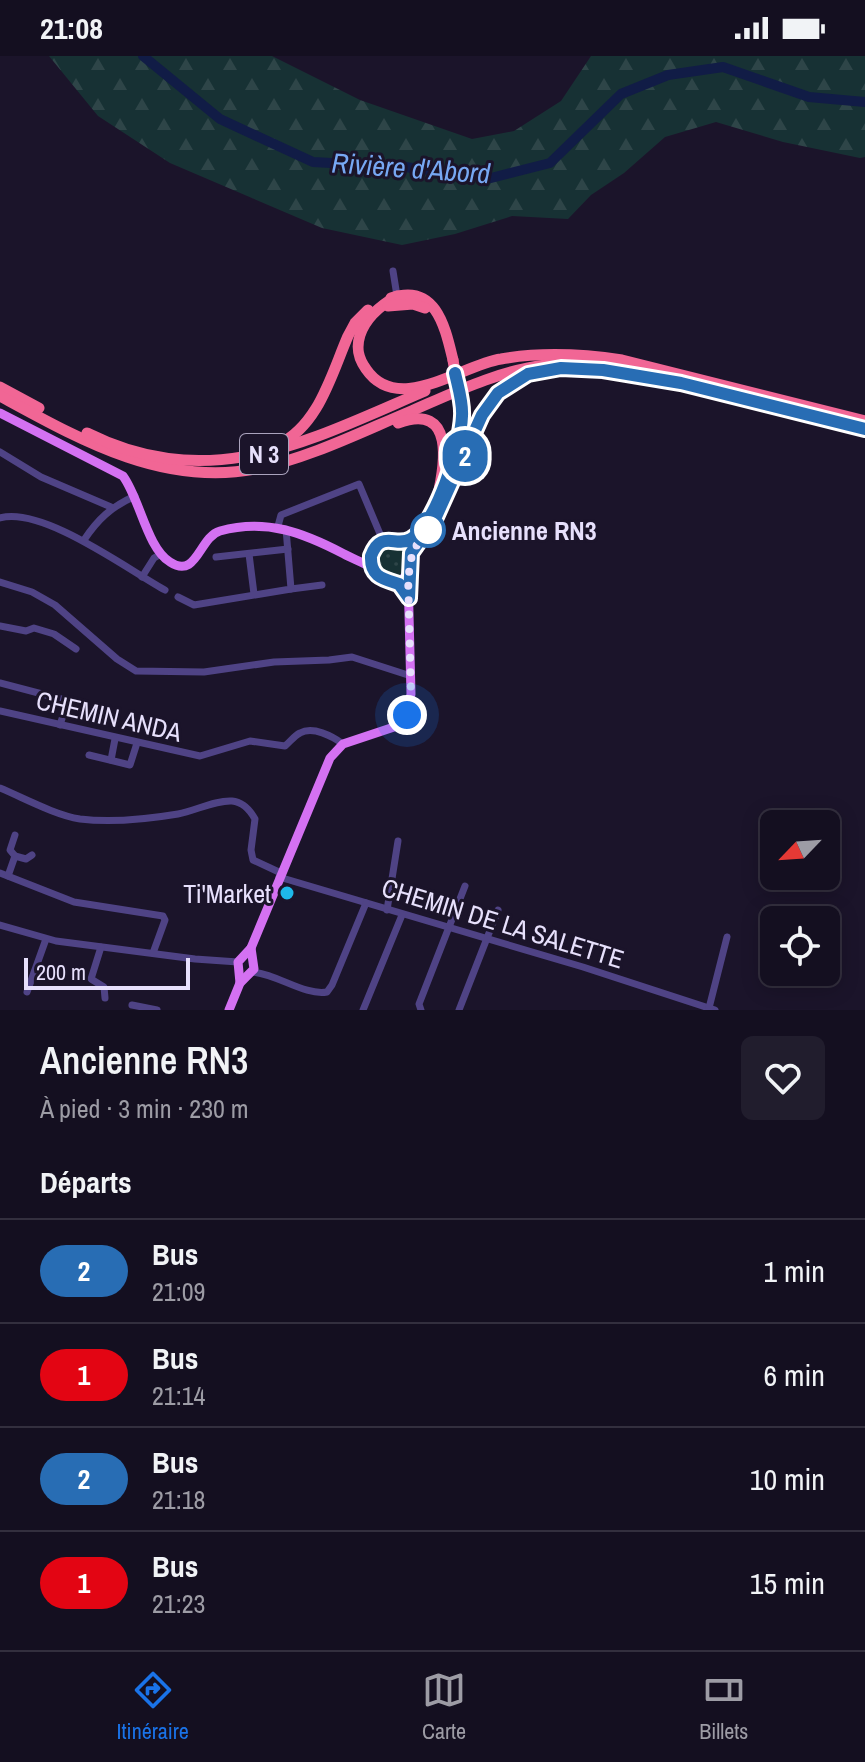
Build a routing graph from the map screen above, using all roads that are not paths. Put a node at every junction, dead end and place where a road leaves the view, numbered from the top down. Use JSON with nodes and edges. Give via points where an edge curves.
{"nodes":[{"id":1,"x":393,"y":271,"type":"dead end"},
{"id":2,"x":397,"y":296,"type":"junction"},
{"id":3,"x":413,"y":304,"type":"junction"},
{"id":4,"x":379,"y":308,"type":"junction"},
{"id":5,"x":527,"y":357,"type":"junction"},
{"id":6,"x":453,"y":360,"type":"junction"},
{"id":7,"x":681,"y":383,"type":"junction"},
{"id":8,"x":0,"y":387,"type":"edge"},
{"id":9,"x":0,"y":396,"type":"edge"},
{"id":10,"x":0,"y":413,"type":"edge"},
{"id":11,"x":865,"y":421,"type":"edge"},
{"id":12,"x":865,"y":429,"type":"edge"},
{"id":13,"x":1,"y":455,"type":"edge"},
{"id":14,"x":193,"y":460,"type":"junction"},
{"id":15,"x":254,"y":469,"type":"junction"},
{"id":16,"x":135,"y":496,"type":"junction"},
{"id":17,"x":441,"y":497,"type":"junction"},
{"id":18,"x":111,"y":507,"type":"junction"},
{"id":19,"x":0,"y":518,"type":"edge"},
{"id":20,"x":282,"y":528,"type":"junction"},
{"id":21,"x":84,"y":540,"type":"junction"},
{"id":22,"x":383,"y":541,"type":"junction"},
{"id":23,"x":401,"y":542,"type":"junction"},
{"id":24,"x":288,"y":549,"type":"junction"},
{"id":25,"x":411,"y":553,"type":"junction"},
{"id":26,"x":161,"y":554,"type":"junction"},
{"id":27,"x":249,"y":554,"type":"junction"},
{"id":28,"x":371,"y":556,"type":"junction"},
{"id":29,"x":216,"y":557,"type":"dead end"},
{"id":30,"x":348,"y":557,"type":"junction"},
{"id":31,"x":372,"y":568,"type":"junction"},
{"id":32,"x":408,"y":574,"type":"junction"},
{"id":33,"x":142,"y":577,"type":"junction"},
{"id":34,"x":0,"y":582,"type":"edge"},
{"id":35,"x":394,"y":582,"type":"junction"},
{"id":36,"x":322,"y":585,"type":"dead end"},
{"id":37,"x":291,"y":589,"type":"junction"},
{"id":38,"x":165,"y":590,"type":"dead end"},
{"id":39,"x":254,"y":594,"type":"junction"},
{"id":40,"x":178,"y":597,"type":"dead end"},
{"id":41,"x":409,"y":598,"type":"junction"},
{"id":42,"x":0,"y":626,"type":"edge"},
{"id":43,"x":76,"y":649,"type":"dead end"},
{"id":44,"x":411,"y":676,"type":"junction"},
{"id":45,"x":0,"y":683,"type":"edge"},
{"id":46,"x":0,"y":711,"type":"edge"},
{"id":47,"x":60,"y":725,"type":"junction"},
{"id":48,"x":115,"y":739,"type":"junction"},
{"id":49,"x":137,"y":743,"type":"junction"},
{"id":50,"x":343,"y":744,"type":"junction"},
{"id":51,"x":89,"y":755,"type":"dead end"},
{"id":52,"x":111,"y":760,"type":"junction"},
{"id":53,"x":0,"y":788,"type":"edge"},
{"id":54,"x":15,"y":835,"type":"dead end"},
{"id":55,"x":398,"y":841,"type":"dead end"},
{"id":56,"x":32,"y":855,"type":"dead end"},
{"id":57,"x":15,"y":856,"type":"junction"},
{"id":58,"x":4,"y":875,"type":"edge"},
{"id":59,"x":280,"y":875,"type":"junction"},
{"id":60,"x":465,"y":886,"type":"dead end"},
{"id":61,"x":366,"y":903,"type":"junction"},
{"id":62,"x":387,"y":910,"type":"junction"},
{"id":63,"x":498,"y":910,"type":"dead end"},
{"id":64,"x":402,"y":915,"type":"junction"},
{"id":65,"x":0,"y":925,"type":"edge"},
{"id":66,"x":449,"y":929,"type":"junction"},
{"id":67,"x":727,"y":937,"type":"dead end"},
{"id":68,"x":46,"y":939,"type":"junction"},
{"id":69,"x":487,"y":940,"type":"junction"},
{"id":70,"x":101,"y":947,"type":"junction"},
{"id":71,"x":153,"y":953,"type":"junction"},
{"id":72,"x":245,"y":966,"type":"junction"},
{"id":73,"x":27,"y":992,"type":"dead end"},
{"id":74,"x":105,"y":998,"type":"dead end"},
{"id":75,"x":132,"y":1005,"type":"dead end"},
{"id":76,"x":688,"y":1006,"type":"edge"},
{"id":77,"x":712,"y":1009,"type":"edge"},
{"id":78,"x":157,"y":1010,"type":"edge"},
{"id":79,"x":229,"y":1010,"type":"edge"},
{"id":80,"x":363,"y":1010,"type":"edge"},
{"id":81,"x":421,"y":1010,"type":"edge"},
{"id":82,"x":459,"y":1010,"type":"edge"}],
"edges":[{"from":1,"to":2,"type":"street"},
{"from":2,"to":3,"type":"highway"},
{"from":2,"to":4,"type":"highway"},
{"from":2,"to":6,"type":"highway","number":"N 3","via":[[415,296],[437,310]]},
{"from":2,"to":14,"type":"highway","number":"N 3","via":[[378,303],[355,323],[317,407],[291,437],[253,452]]},
{"from":3,"to":4,"type":"highway"},
{"from":3,"to":6,"type":"highway","number":"N 3","via":[[424,307],[439,323]]},
{"from":4,"to":5,"type":"highway","number":"N 3","via":[[362,329],[358,353],[370,375],[388,386],[416,388],[490,361]]},
{"from":5,"to":11,"type":"highway","number":"N 3","via":[[566,354],[622,360]]},
{"from":5,"to":14,"type":"highway","number":"N 3","via":[[481,368],[274,451]]},
{"from":6,"to":17,"type":"highway","number":"N 3","bridge":true,"via":[[462,415]]},
{"from":7,"to":12,"type":"highway","number":"N 3"},
{"from":7,"to":15,"type":"highway","number":"N 3","via":[[571,363],[526,368],[310,453]]},
{"from":7,"to":17,"type":"highway","number":"N 3","via":[[582,368],[528,374],[498,393],[482,415]]},
{"from":8,"to":14,"type":"highway","number":"N 3","via":[[117,446]]},
{"from":9,"to":15,"type":"highway","number":"N 3","via":[[107,451],[149,465],[207,473]]},
{"from":10,"to":16,"type":"main road","via":[[113,469]]},
{"from":13,"to":18,"type":"street"},
{"from":15,"to":17,"type":"highway","number":"N 3","via":[[311,458],[417,418],[436,427],[444,442]]},
{"from":16,"to":18,"type":"street"},
{"from":16,"to":26,"type":"main road"},
{"from":17,"to":23,"type":"main road","number":"N 3","via":[[426,524]]},
{"from":17,"to":25,"type":"main road","number":"N 3","via":[[428,530]]},
{"from":18,"to":21,"type":"street"},
{"from":19,"to":21,"type":"street","via":[[23,517]]},
{"from":20,"to":22,"type":"street","via":[[281,515],[359,484]]},
{"from":20,"to":24,"type":"street"},
{"from":20,"to":26,"type":"main road","via":[[216,532],[195,561],[181,567]]},
{"from":20,"to":30,"type":"main road"},
{"from":21,"to":33,"type":"street"},
{"from":22,"to":23,"type":"main road"},
{"from":22,"to":28,"type":"main road"},
{"from":23,"to":25,"type":"main road"},
{"from":24,"to":27,"type":"street"},
{"from":24,"to":37,"type":"street"},
{"from":25,"to":32,"type":"main road"},
{"from":26,"to":33,"type":"street"},
{"from":27,"to":29,"type":"street"},
{"from":27,"to":39,"type":"street"},
{"from":28,"to":30,"type":"main road"},
{"from":28,"to":31,"type":"main road"},
{"from":30,"to":31,"type":"main road"},
{"from":31,"to":35,"type":"main road","via":[[383,580]]},
{"from":32,"to":35,"type":"main road"},
{"from":32,"to":41,"type":"main road"},
{"from":33,"to":38,"type":"street"},
{"from":34,"to":44,"type":"street","via":[[55,605],[136,671],[204,672],[352,657]]},
{"from":35,"to":41,"type":"main road"},
{"from":36,"to":37,"type":"street"},
{"from":37,"to":39,"type":"street"},
{"from":39,"to":40,"type":"street","via":[[194,605]]},
{"from":41,"to":44,"type":"main road"},
{"from":42,"to":43,"type":"street","via":[[54,634]]},
{"from":44,"to":50,"type":"main road","via":[[403,721]]},
{"from":45,"to":47,"type":"street","via":[[65,700]]},
{"from":46,"to":47,"type":"street","name":"CHEMIN ANDA"},
{"from":47,"to":48,"type":"street","name":"CHEMIN ANDA"},
{"from":48,"to":49,"type":"street","name":"CHEMIN ANDA"},
{"from":48,"to":52,"type":"street"},
{"from":49,"to":50,"type":"street","name":"CHEMIN ANDA","via":[[200,756],[250,741],[285,746],[306,731],[331,735]]},
{"from":49,"to":52,"type":"street","via":[[132,764]]},
{"from":50,"to":59,"type":"main road","via":[[330,758]]},
{"from":51,"to":52,"type":"street"},
{"from":53,"to":59,"type":"street","via":[[65,815],[93,820],[154,817],[239,803],[255,819],[253,860]]},
{"from":54,"to":57,"type":"street","via":[[10,850]]},
{"from":55,"to":62,"type":"street"},
{"from":56,"to":57,"type":"street"},
{"from":57,"to":58,"type":"street"},
{"from":58,"to":71,"type":"street","via":[[74,902],[163,916]]},
{"from":59,"to":61,"type":"street","name":"CHEMIN DE LA SALETTE"},
{"from":59,"to":72,"type":"main road"},
{"from":60,"to":66,"type":"street"},
{"from":61,"to":62,"type":"street","name":"CHEMIN DE LA SALETTE"},
{"from":61,"to":72,"type":"street","via":[[327,992],[316,993]]},
{"from":62,"to":64,"type":"street","name":"CHEMIN DE LA SALETTE"},
{"from":63,"to":69,"type":"street"},
{"from":64,"to":66,"type":"street","name":"CHEMIN DE LA SALETTE"},
{"from":64,"to":80,"type":"street"},
{"from":65,"to":68,"type":"street"},
{"from":66,"to":69,"type":"street","name":"CHEMIN DE LA SALETTE"},
{"from":66,"to":81,"type":"street"},
{"from":67,"to":77,"type":"street"},
{"from":68,"to":70,"type":"street"},
{"from":68,"to":73,"type":"street"},
{"from":69,"to":76,"type":"street","name":"CHEMIN DE LA SALETTE","via":[[583,967]]},
{"from":69,"to":82,"type":"street"},
{"from":70,"to":71,"type":"street"},
{"from":70,"to":74,"type":"street","via":[[91,979],[104,987]]},
{"from":71,"to":72,"type":"street"},
{"from":72,"to":79,"type":"main road"},
{"from":75,"to":78,"type":"street"},
{"from":76,"to":77,"type":"street","name":"CHEMIN DE LA SALETTE"}]}
